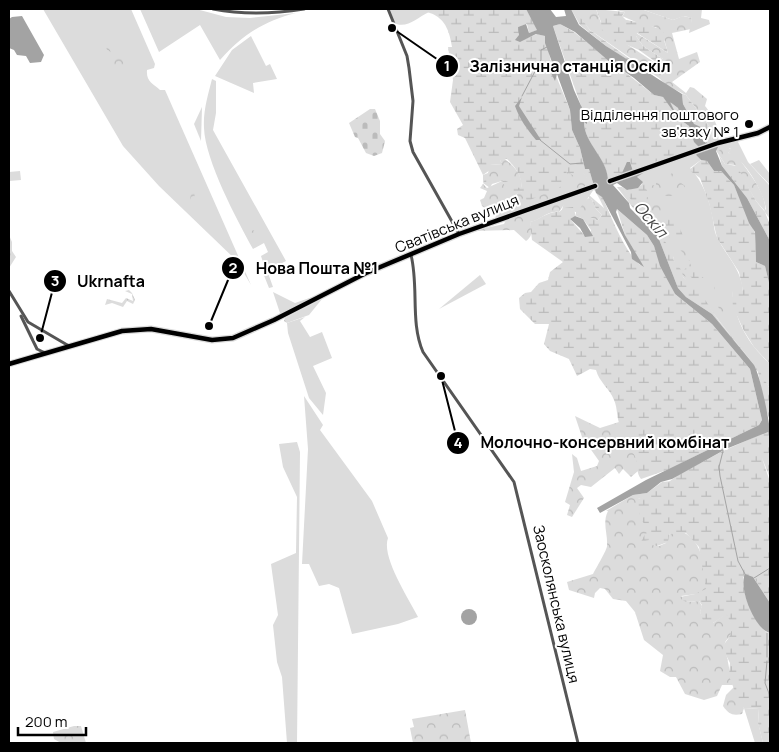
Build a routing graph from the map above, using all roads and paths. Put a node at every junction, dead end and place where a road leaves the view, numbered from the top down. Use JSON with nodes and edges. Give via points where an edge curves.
{"nodes":[{"id":1,"x":213,"y":9,"type":"edge"},
{"id":2,"x":304,"y":9,"type":"edge"},
{"id":3,"x":388,"y":9,"type":"edge"},
{"id":4,"x":770,"y":127,"type":"edge"},
{"id":5,"x":610,"y":181,"type":"dead end"},
{"id":6,"x":595,"y":186,"type":"dead end"},
{"id":7,"x":459,"y":234,"type":"junction"},
{"id":8,"x":411,"y":256,"type":"junction"},
{"id":9,"x":9,"y":291,"type":"edge"},
{"id":10,"x":17,"y":306,"type":"junction"},
{"id":11,"x":70,"y":346,"type":"junction"},
{"id":12,"x":46,"y":353,"type":"junction"},
{"id":13,"x":9,"y":364,"type":"edge"},
{"id":14,"x":578,"y":743,"type":"edge"}],
"edges":[{"from":1,"to":2,"type":"street","via":[[267,14]]},
{"from":3,"to":7,"type":"street","via":[[408,62],[413,101],[410,141],[413,152]]},
{"from":4,"to":5,"type":"main road"},
{"from":6,"to":7,"type":"main road","name":"Сватівська вулиця"},
{"from":7,"to":8,"type":"main road","name":"Сватівська вулиця"},
{"from":8,"to":11,"type":"main road","name":"Сватівська вулиця","via":[[366,273],[243,336],[224,340],[204,339],[164,330],[140,329]]},
{"from":8,"to":14,"type":"street","name":"Заосколянська вулиця","via":[[415,269],[417,332],[423,352],[514,482]]},
{"from":9,"to":10,"type":"street"},
{"from":10,"to":11,"type":"street","via":[[33,326]]},
{"from":10,"to":12,"type":"street","via":[[37,349]]},
{"from":11,"to":12,"type":"main road","name":"Сватівська вулиця"},
{"from":12,"to":13,"type":"main road","name":"Сватівська вулиця"}]}
